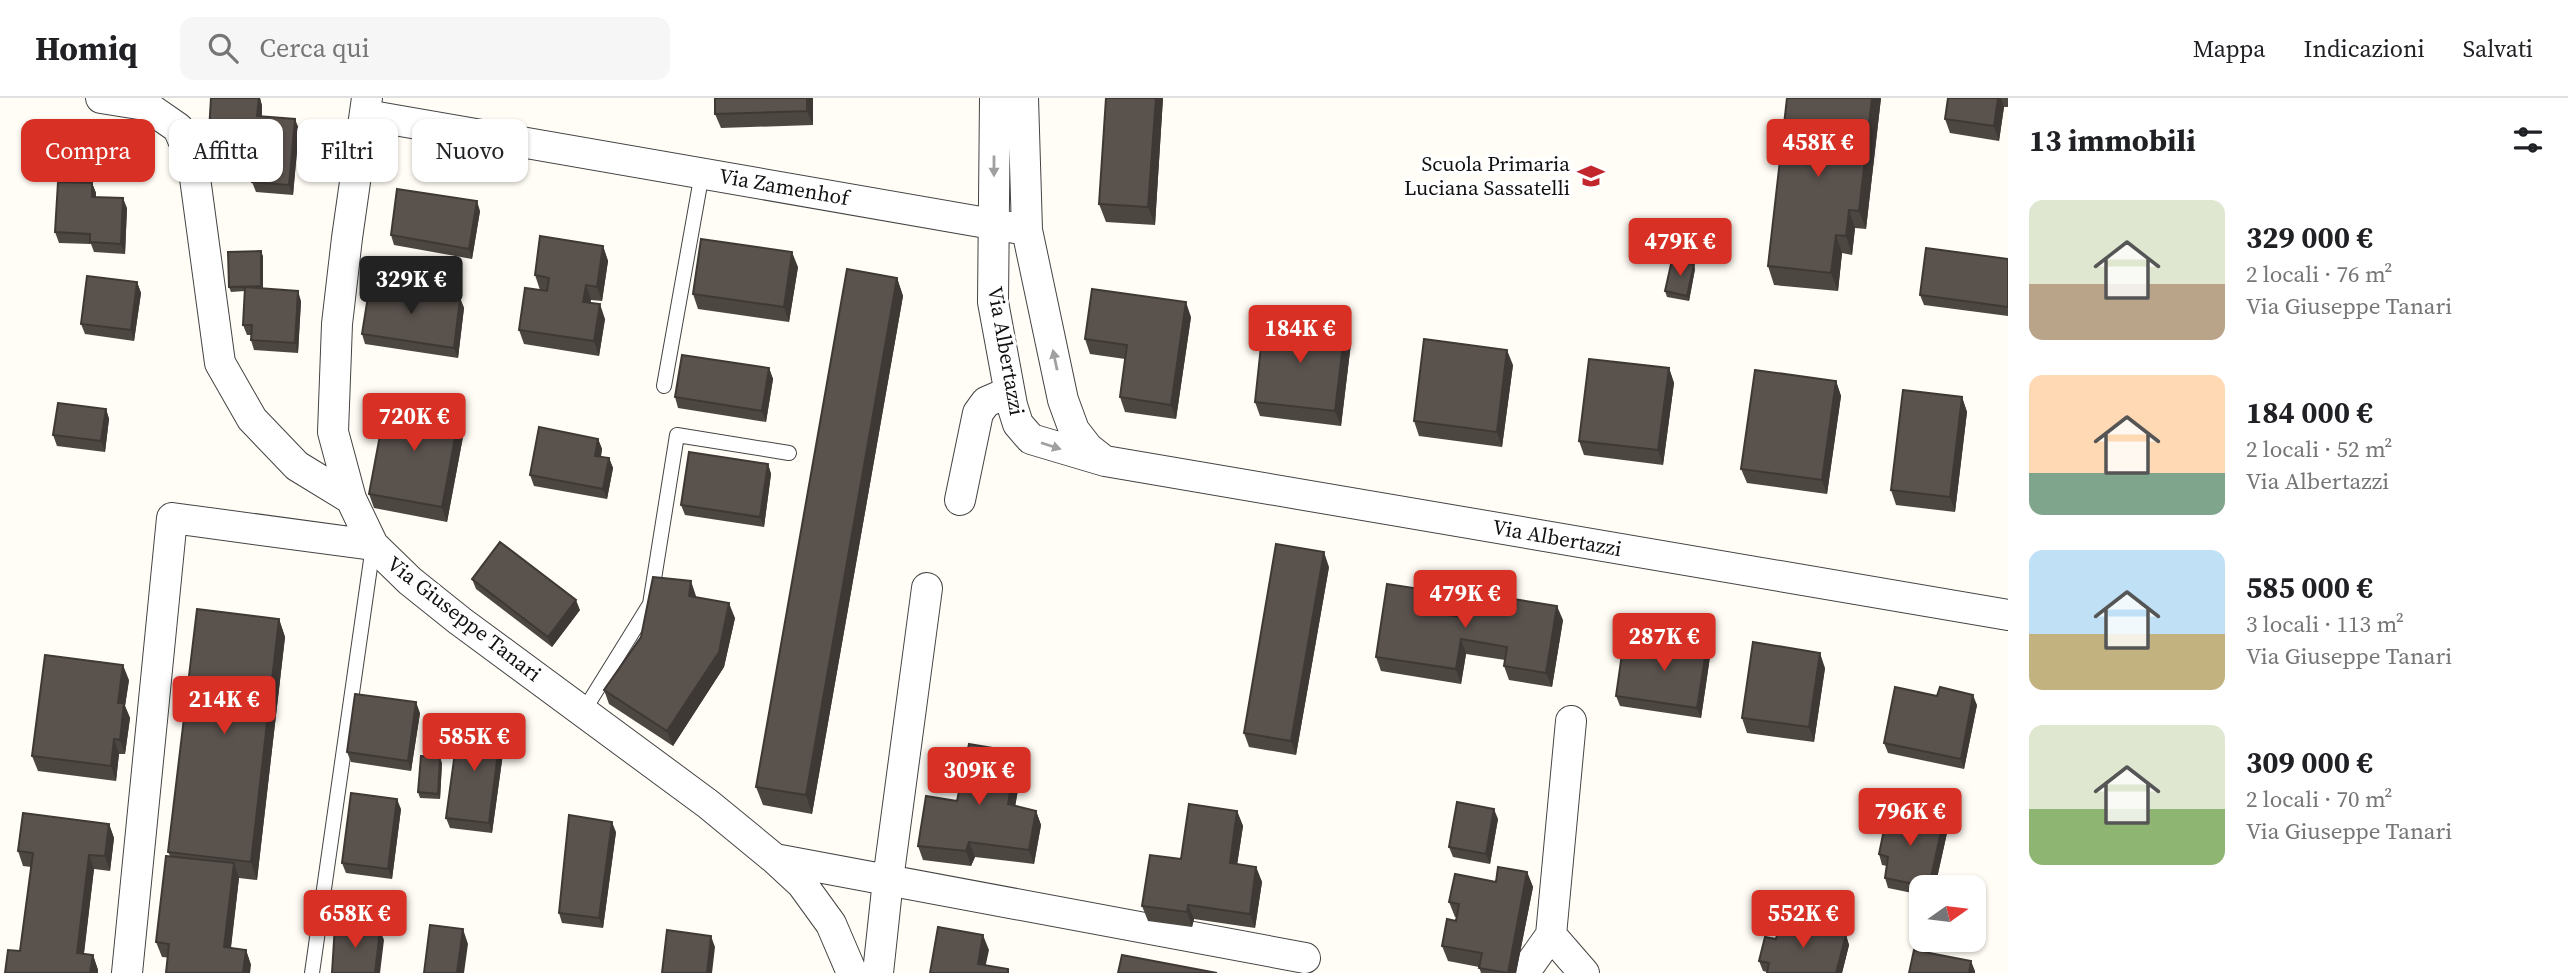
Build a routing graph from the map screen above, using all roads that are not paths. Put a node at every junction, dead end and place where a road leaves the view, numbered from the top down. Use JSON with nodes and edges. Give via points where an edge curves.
{"nodes":[{"id":1,"x":101,"y":98,"type":"edge"},
{"id":2,"x":995,"y":98,"type":"edge"},
{"id":3,"x":1023,"y":98,"type":"edge"},
{"id":4,"x":367,"y":107,"type":"edge"},
{"id":5,"x":702,"y":173,"type":"junction"},
{"id":6,"x":994,"y":223,"type":"junction"},
{"id":7,"x":1027,"y":230,"type":"junction"},
{"id":8,"x":664,"y":386,"type":"dead end"},
{"id":9,"x":1009,"y":392,"type":"junction"},
{"id":10,"x":789,"y":453,"type":"dead end"},
{"id":11,"x":1105,"y":461,"type":"junction"},
{"id":12,"x":351,"y":499,"type":"junction"},
{"id":13,"x":960,"y":500,"type":"dead end"},
{"id":14,"x":373,"y":545,"type":"junction"},
{"id":15,"x":927,"y":588,"type":"dead end"},
{"id":16,"x":2008,"y":615,"type":"edge"},
{"id":17,"x":583,"y":712,"type":"junction"},
{"id":18,"x":1571,"y":721,"type":"dead end"},
{"id":19,"x":775,"y":859,"type":"junction"},
{"id":20,"x":888,"y":880,"type":"junction"},
{"id":21,"x":1551,"y":935,"type":"junction"},
{"id":22,"x":1305,"y":958,"type":"dead end"},
{"id":23,"x":127,"y":973,"type":"edge"},
{"id":24,"x":312,"y":973,"type":"edge"},
{"id":25,"x":852,"y":973,"type":"edge"},
{"id":26,"x":878,"y":973,"type":"edge"},
{"id":27,"x":1524,"y":973,"type":"edge"},
{"id":28,"x":1584,"y":973,"type":"edge"}],
"edges":[{"from":1,"to":12,"type":"street","via":[[145,105],[178,128],[193,163],[220,363],[252,419],[297,466]]},
{"from":2,"to":6,"type":"street","name":"Via Albertazzi","one_way":true},
{"from":3,"to":7,"type":"street","name":"Via Albertazzi"},
{"from":4,"to":5,"type":"street","name":"Via Zamenhof"},
{"from":4,"to":12,"type":"street","name":"Via Giuseppe Tanari","via":[[337,324],[333,432]]},
{"from":5,"to":6,"type":"street","name":"Via Zamenhof"},
{"from":5,"to":8,"type":"lane"},
{"from":6,"to":7,"type":"street"},
{"from":6,"to":9,"type":"street","name":"Via Albertazzi","via":[[993,302]]},
{"from":11,"to":7,"type":"street","name":"Via Albertazzi","one_way":true,"via":[[1074,430],[1063,400]]},
{"from":9,"to":11,"type":"street","name":"Via Albertazzi","one_way":true,"via":[[1018,424],[1031,439]]},
{"from":9,"to":13,"type":"street","via":[[986,402],[978,413]]},
{"from":10,"to":17,"type":"lane","via":[[677,435],[650,604]]},
{"from":11,"to":16,"type":"street","name":"Via Albertazzi"},
{"from":12,"to":14,"type":"street","name":"Via Giuseppe Tanari"},
{"from":14,"to":17,"type":"street","name":"Via Giuseppe Tanari","via":[[410,581]]},
{"from":14,"to":23,"type":"street","via":[[172,518]]},
{"from":14,"to":24,"type":"lane"},
{"from":15,"to":20,"type":"street"},
{"from":17,"to":19,"type":"street","name":"Via Giuseppe Tanari"},
{"from":18,"to":21,"type":"street"},
{"from":19,"to":20,"type":"street"},
{"from":19,"to":25,"type":"street","name":"Via Giuseppe Tanari","via":[[802,884],[831,924]]},
{"from":20,"to":22,"type":"street"},
{"from":20,"to":26,"type":"street"},
{"from":21,"to":27,"type":"street"},
{"from":21,"to":28,"type":"street"}]}
